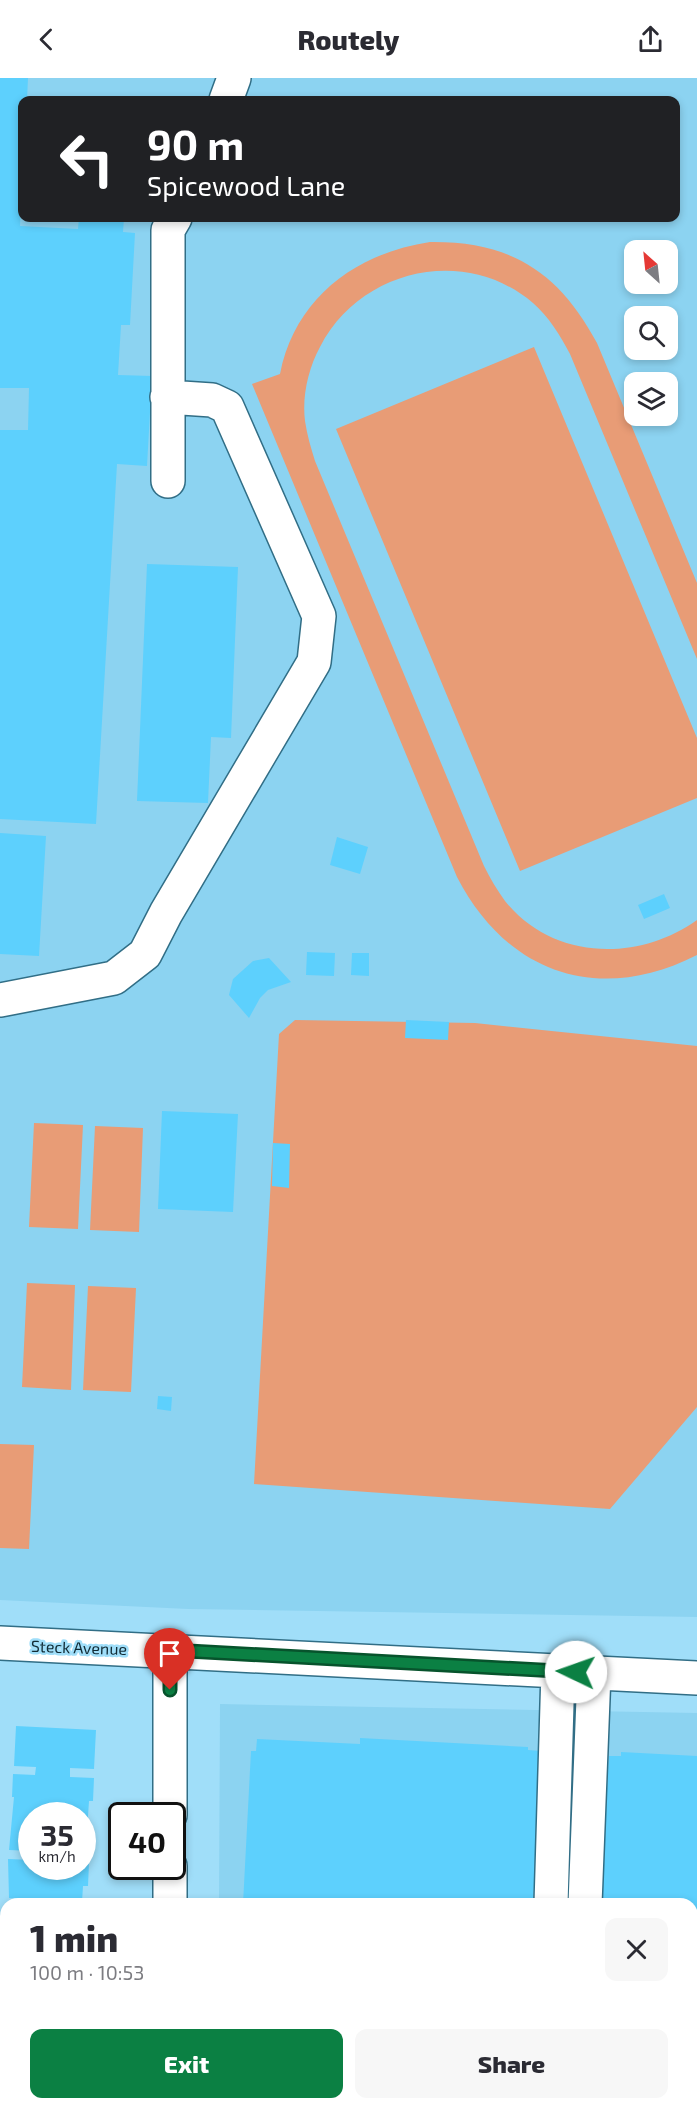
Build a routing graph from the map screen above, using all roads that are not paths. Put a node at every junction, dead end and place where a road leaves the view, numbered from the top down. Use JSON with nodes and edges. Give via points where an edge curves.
{"nodes":[{"id":1,"x":234,"y":78,"type":"edge"},
{"id":2,"x":227,"y":96,"type":"edge"},
{"id":3,"x":173,"y":222,"type":"edge"},
{"id":4,"x":167,"y":397,"type":"junction"},
{"id":5,"x":168,"y":481,"type":"dead end"},
{"id":6,"x":0,"y":1000,"type":"edge"},
{"id":7,"x":0,"y":1643,"type":"edge"},
{"id":8,"x":170,"y":1650,"type":"junction"},
{"id":9,"x":558,"y":1671,"type":"junction"},
{"id":10,"x":594,"y":1673,"type":"junction"},
{"id":11,"x":697,"y":1678,"type":"edge"},
{"id":12,"x":170,"y":1802,"type":"edge"},
{"id":13,"x":170,"y":1880,"type":"edge"},
{"id":14,"x":170,"y":1898,"type":"edge"},
{"id":15,"x":551,"y":1898,"type":"edge"},
{"id":16,"x":585,"y":1898,"type":"edge"}],
"edges":[{"from":1,"to":2,"type":"street"},
{"from":3,"to":4,"type":"street","via":[[168,230]]},
{"from":4,"to":5,"type":"street"},
{"from":4,"to":6,"type":"street","via":[[212,400],[226,407],[318,616],[314,662],[145,954],[114,978]]},
{"from":7,"to":8,"type":"street","name":"Steck Avenue"},
{"from":8,"to":9,"type":"street","name":"Steck Avenue"},
{"from":8,"to":12,"type":"street"},
{"from":9,"to":10,"type":"street","name":"Steck Avenue"},
{"from":9,"to":15,"type":"street"},
{"from":10,"to":11,"type":"street","name":"Steck Avenue"},
{"from":10,"to":16,"type":"street"},
{"from":13,"to":14,"type":"street"}]}
